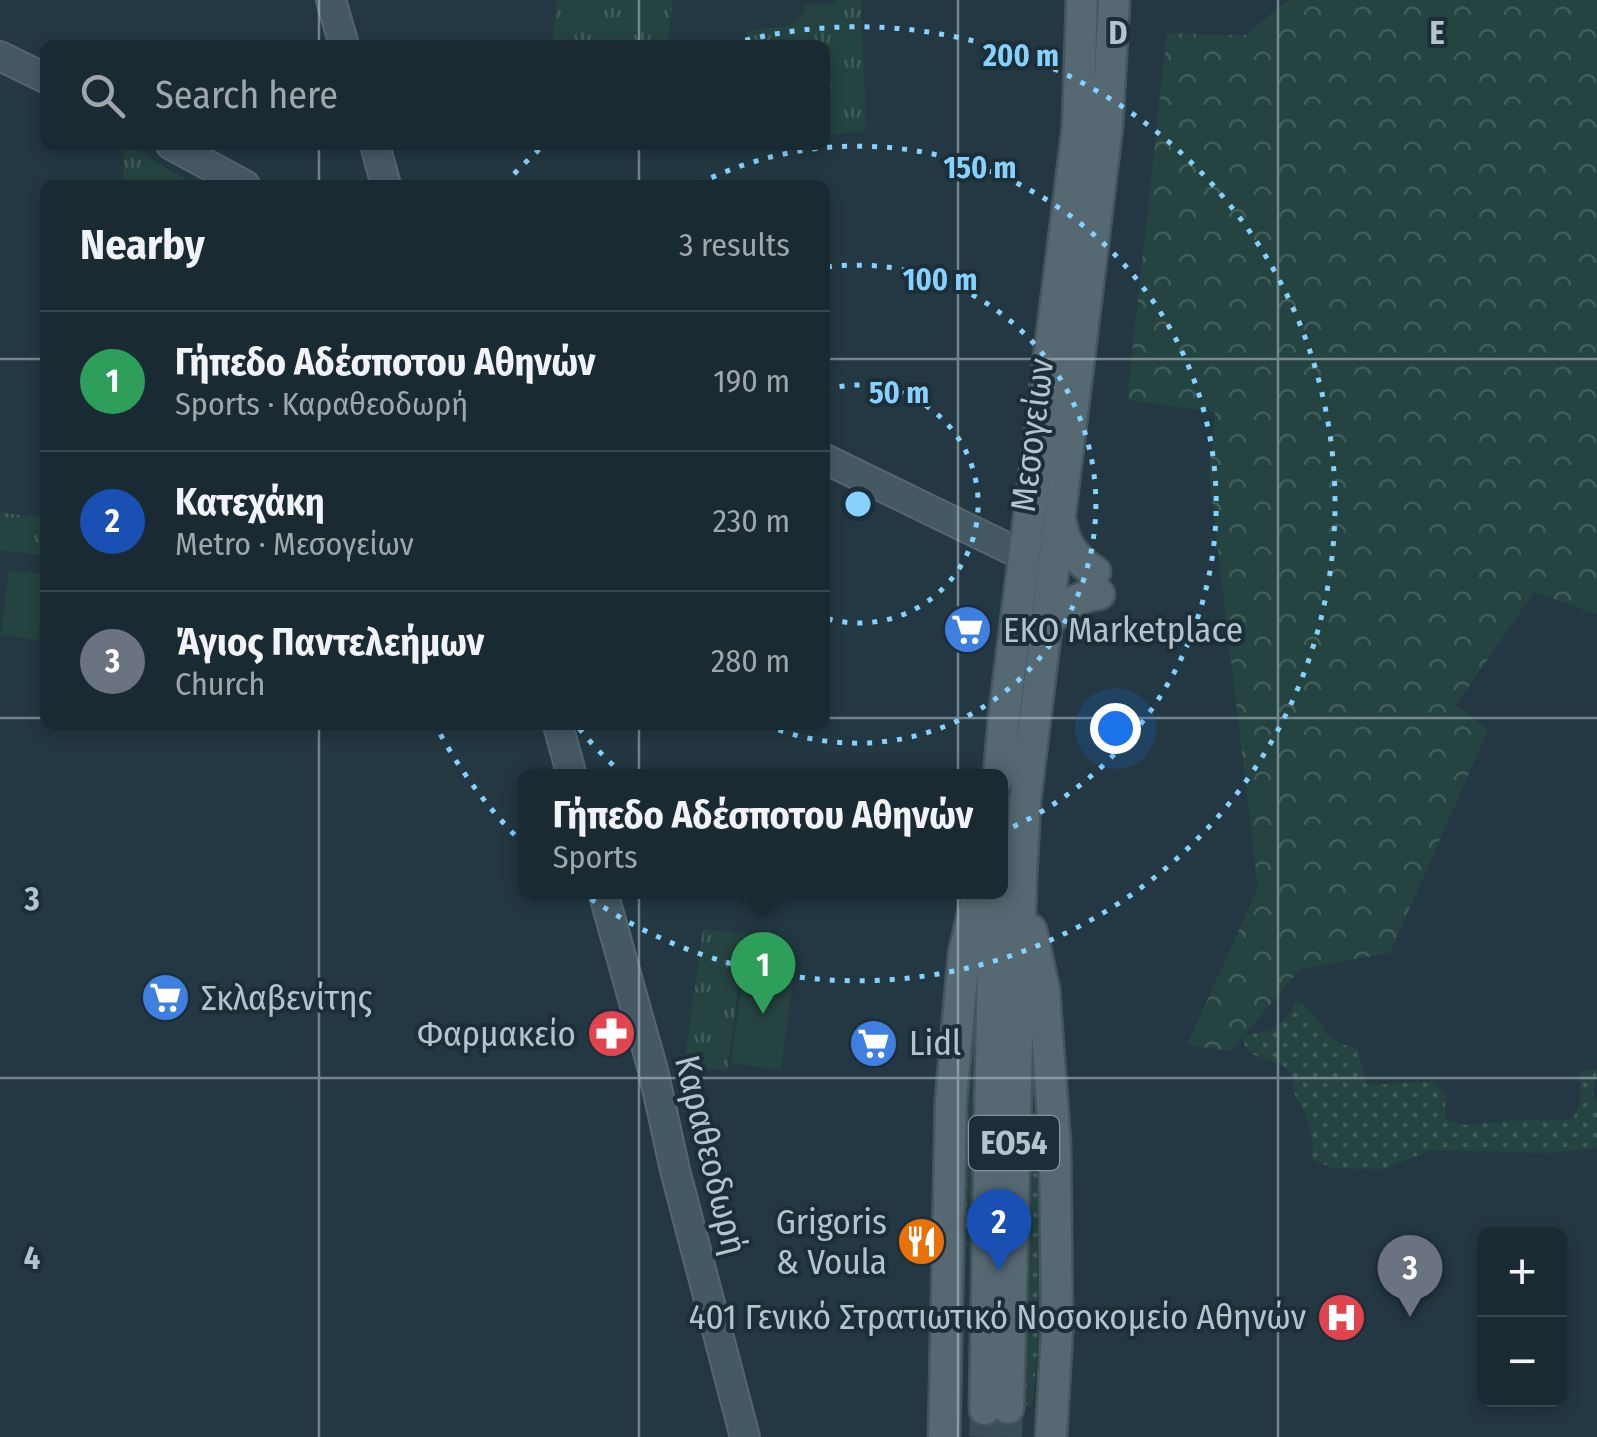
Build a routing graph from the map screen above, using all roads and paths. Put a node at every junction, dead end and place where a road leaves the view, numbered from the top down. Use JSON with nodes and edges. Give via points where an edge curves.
{"nodes":[{"id":1,"x":331,"y":0,"type":"edge"},
{"id":2,"x":1082,"y":0,"type":"edge"},
{"id":3,"x":1114,"y":0,"type":"edge"},
{"id":4,"x":343,"y":40,"type":"edge"},
{"id":5,"x":0,"y":56,"type":"edge"},
{"id":6,"x":40,"y":76,"type":"edge"},
{"id":7,"x":180,"y":150,"type":"edge"},
{"id":8,"x":376,"y":150,"type":"edge"},
{"id":9,"x":235,"y":180,"type":"edge"},
{"id":10,"x":385,"y":180,"type":"edge"},
{"id":11,"x":830,"y":461,"type":"edge"},
{"id":12,"x":1060,"y":515,"type":"junction"},
{"id":13,"x":1027,"y":544,"type":"junction"},
{"id":14,"x":1054,"y":570,"type":"junction"},
{"id":15,"x":1047,"y":622,"type":"junction"},
{"id":16,"x":559,"y":730,"type":"edge"},
{"id":17,"x":570,"y":769,"type":"edge"},
{"id":18,"x":1000,"y":769,"type":"edge"},
{"id":19,"x":1008,"y":885,"type":"edge"},
{"id":20,"x":604,"y":899,"type":"edge"},
{"id":21,"x":976,"y":899,"type":"edge"},
{"id":22,"x":1008,"y":899,"type":"edge"},
{"id":23,"x":996,"y":1408,"type":"tunnel mouth"},
{"id":24,"x":1050,"y":1432,"type":"edge"},
{"id":25,"x":744,"y":1437,"type":"edge"},
{"id":26,"x":944,"y":1437,"type":"edge"}],
"edges":[{"from":1,"to":4,"type":"street"},
{"from":2,"to":13,"type":"main road","name":"Μεσογείων","via":[[1078,127]]},
{"from":3,"to":12,"type":"main road","name":"Μεσογείων","number":"ΕΟ54","via":[[1107,127]]},
{"from":5,"to":6,"type":"street"},
{"from":7,"to":9,"type":"street"},
{"from":8,"to":10,"type":"street"},
{"from":11,"to":13,"type":"street","via":[[961,524]]},
{"from":12,"to":13,"type":"street"},
{"from":12,"to":14,"type":"main road","name":"Μεσογείων","number":"ΕΟ54"},
{"from":12,"to":15,"type":"main road","via":[[1068,547],[1097,583]]},
{"from":13,"to":14,"type":"street"},
{"from":13,"to":18,"type":"main road","name":"Μεσογείων"},
{"from":14,"to":15,"type":"main road","name":"Μεσογείων","number":"ΕΟ54"},
{"from":15,"to":19,"type":"main road","name":"Μεσογείων","number":"ΕΟ54"},
{"from":16,"to":17,"type":"street"},
{"from":19,"to":24,"type":"main road","name":"Μεσογείων","number":"ΕΟ54","via":[[1044,990],[1055,1144],[1057,1331]]},
{"from":20,"to":25,"type":"street","name":"Καραθεοδωρή"},
{"from":21,"to":26,"type":"main road","number":"ΕΟ54","via":[[964,954],[951,1100]]},
{"from":22,"to":23,"type":"main road","name":"Μεσογείων","number":"ΕΟ54"}]}
